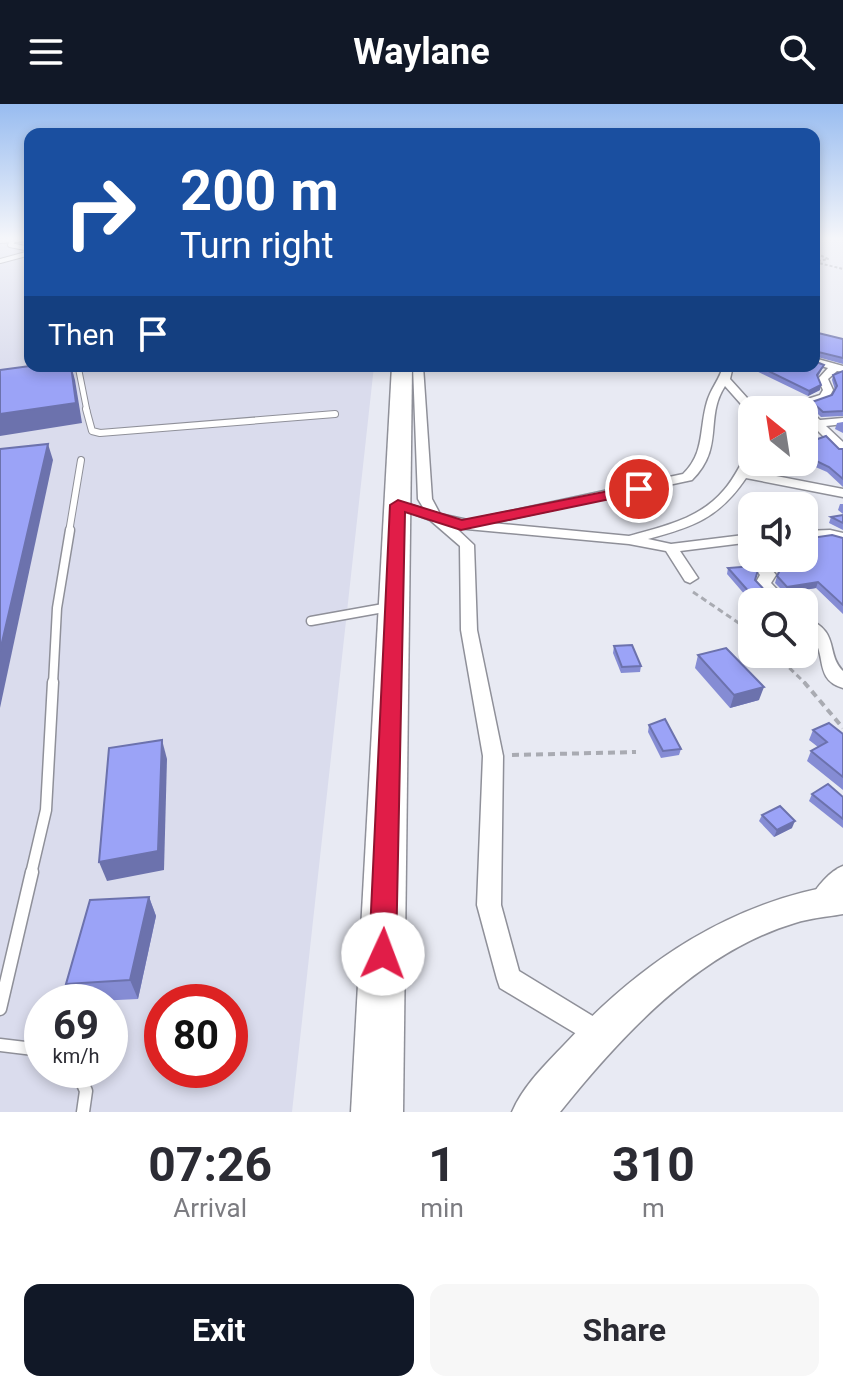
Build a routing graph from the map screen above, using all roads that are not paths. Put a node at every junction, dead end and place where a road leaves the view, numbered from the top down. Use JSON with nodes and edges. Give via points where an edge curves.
{"nodes":[{"id":1,"x":839,"y":368,"type":"edge"},
{"id":2,"x":79,"y":372,"type":"edge"},
{"id":3,"x":402,"y":372,"type":"edge"},
{"id":4,"x":418,"y":372,"type":"edge"},
{"id":5,"x":727,"y":372,"type":"edge"},
{"id":6,"x":743,"y":396,"type":"edge"},
{"id":7,"x":818,"y":400,"type":"edge"},
{"id":8,"x":335,"y":414,"type":"dead end"},
{"id":9,"x":843,"y":421,"type":"edge"},
{"id":10,"x":818,"y":424,"type":"edge"},
{"id":11,"x":818,"y":426,"type":"edge"},
{"id":12,"x":843,"y":449,"type":"edge"},
{"id":13,"x":81,"y":460,"type":"dead end"},
{"id":14,"x":742,"y":476,"type":"edge"},
{"id":15,"x":754,"y":476,"type":"edge"},
{"id":16,"x":843,"y":493,"type":"edge"},
{"id":17,"x":398,"y":505,"type":"junction"},
{"id":18,"x":435,"y":517,"type":"junction"},
{"id":19,"x":461,"y":525,"type":"junction"},
{"id":20,"x":818,"y":534,"type":"edge"},
{"id":21,"x":843,"y":538,"type":"edge"},
{"id":22,"x":629,"y":540,"type":"junction"},
{"id":23,"x":738,"y":540,"type":"edge"},
{"id":24,"x":733,"y":541,"type":"junction"},
{"id":25,"x":738,"y":545,"type":"edge"},
{"id":26,"x":671,"y":548,"type":"junction"},
{"id":27,"x":690,"y":578,"type":"road end"},
{"id":28,"x":394,"y":606,"type":"junction"},
{"id":29,"x":311,"y":621,"type":"dead end"},
{"id":30,"x":818,"y":634,"type":"edge"},
{"id":31,"x":843,"y":682,"type":"edge"},
{"id":32,"x":836,"y":892,"type":"edge"},
{"id":33,"x":0,"y":1009,"type":"edge"},
{"id":34,"x":600,"y":1035,"type":"junction"},
{"id":35,"x":0,"y":1045,"type":"edge"},
{"id":36,"x":24,"y":1048,"type":"edge"},
{"id":37,"x":85,"y":1088,"type":"edge"},
{"id":38,"x":83,"y":1112,"type":"edge"},
{"id":39,"x":377,"y":1112,"type":"edge"},
{"id":40,"x":533,"y":1112,"type":"edge"}],
"edges":[{"from":1,"to":7,"type":"street","via":[[823,379],[828,390]]},
{"from":2,"to":8,"type":"lane","via":[[89,423],[100,433]]},
{"from":3,"to":17,"type":"highway"},
{"from":4,"to":18,"type":"street","via":[[425,499]]},
{"from":5,"to":6,"type":"street"},
{"from":5,"to":19,"type":"street","via":[[713,391],[705,457],[687,477]]},
{"from":9,"to":10,"type":"street"},
{"from":11,"to":12,"type":"street"},
{"from":13,"to":33,"type":"lane","via":[[57,608],[46,810]]},
{"from":14,"to":22,"type":"street","via":[[717,509]]},
{"from":15,"to":16,"type":"street"},
{"from":17,"to":18,"type":"street"},
{"from":17,"to":28,"type":"highway"},
{"from":18,"to":19,"type":"street"},
{"from":18,"to":34,"type":"street","via":[[467,545],[469,630],[493,756],[489,905],[509,979]]},
{"from":19,"to":22,"type":"street"},
{"from":20,"to":21,"type":"street"},
{"from":22,"to":26,"type":"street"},
{"from":23,"to":24,"type":"street"},
{"from":24,"to":25,"type":"street"},
{"from":24,"to":26,"type":"street"},
{"from":26,"to":27,"type":"street"},
{"from":28,"to":29,"type":"lane"},
{"from":28,"to":39,"type":"highway"},
{"from":30,"to":31,"type":"street","via":[[830,669]]},
{"from":32,"to":34,"type":"street","via":[[773,912],[710,946],[640,996]]},
{"from":34,"to":40,"type":"street"},
{"from":35,"to":36,"type":"lane"},
{"from":37,"to":38,"type":"lane"}]}
